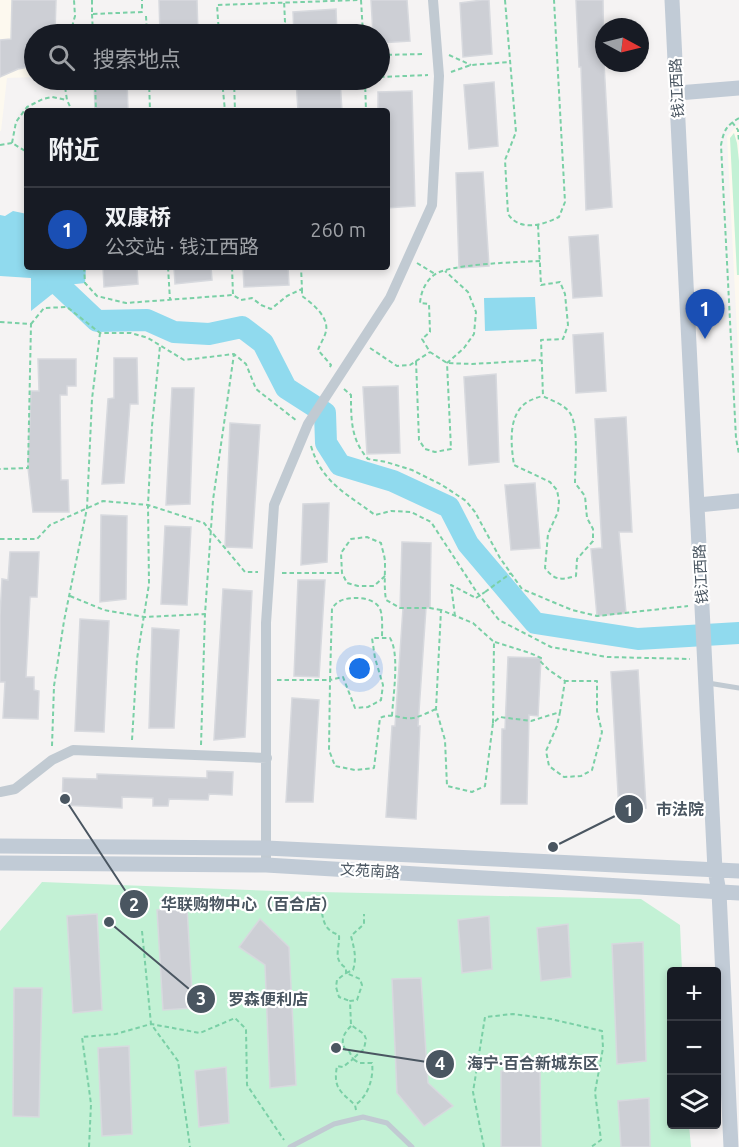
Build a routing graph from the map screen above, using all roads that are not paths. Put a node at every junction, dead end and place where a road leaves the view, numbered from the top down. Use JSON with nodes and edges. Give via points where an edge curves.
{"nodes":[{"id":1,"x":433,"y":0,"type":"edge"},
{"id":2,"x":672,"y":0,"type":"edge"},
{"id":3,"x":739,"y":88,"type":"edge"},
{"id":4,"x":678,"y":93,"type":"junction"},
{"id":5,"x":739,"y":501,"type":"edge"},
{"id":6,"x":698,"y":505,"type":"junction"},
{"id":7,"x":706,"y":683,"type":"junction"},
{"id":8,"x":739,"y":688,"type":"edge"},
{"id":9,"x":267,"y":758,"type":"junction"},
{"id":10,"x":0,"y":792,"type":"edge"},
{"id":11,"x":0,"y":846,"type":"edge"},
{"id":12,"x":266,"y":848,"type":"junction"},
{"id":13,"x":0,"y":863,"type":"edge"},
{"id":14,"x":266,"y":865,"type":"junction"},
{"id":15,"x":715,"y":870,"type":"junction"},
{"id":16,"x":739,"y":871,"type":"edge"},
{"id":17,"x":718,"y":892,"type":"junction"},
{"id":18,"x":739,"y":893,"type":"edge"},
{"id":19,"x":734,"y":1102,"type":"edge"},
{"id":20,"x":290,"y":1147,"type":"edge"},
{"id":21,"x":412,"y":1147,"type":"edge"},
{"id":22,"x":731,"y":1147,"type":"edge"}],
"edges":[{"from":1,"to":9,"type":"street","via":[[439,74],[432,206],[390,298],[307,426],[274,505],[266,623]]},
{"from":2,"to":4,"type":"main road","name":"钱江西路"},
{"from":3,"to":4,"type":"main road"},
{"from":4,"to":6,"type":"main road","name":"钱江西路"},
{"from":5,"to":6,"type":"main road"},
{"from":6,"to":7,"type":"main road","name":"钱江西路"},
{"from":7,"to":8,"type":"lane"},
{"from":7,"to":15,"type":"main road","name":"钱江西路"},
{"from":9,"to":10,"type":"street","via":[[73,750],[52,760],[15,789]]},
{"from":9,"to":12,"type":"street"},
{"from":11,"to":12,"type":"main road","name":"文苑南路"},
{"from":12,"to":14,"type":"street"},
{"from":12,"to":15,"type":"main road","name":"文苑南路"},
{"from":13,"to":14,"type":"main road","name":"文苑南路"},
{"from":14,"to":17,"type":"main road","name":"文苑南路"},
{"from":15,"to":16,"type":"main road","name":"文苑南路"},
{"from":15,"to":17,"type":"main road","name":"钱江西路"},
{"from":17,"to":18,"type":"main road","name":"文苑南路"},
{"from":17,"to":19,"type":"main road","name":"钱江西路"},
{"from":19,"to":22,"type":"main road","name":"钱江西路"},
{"from":20,"to":21,"type":"lane","via":[[334,1124],[363,1117],[387,1123]]}]}
